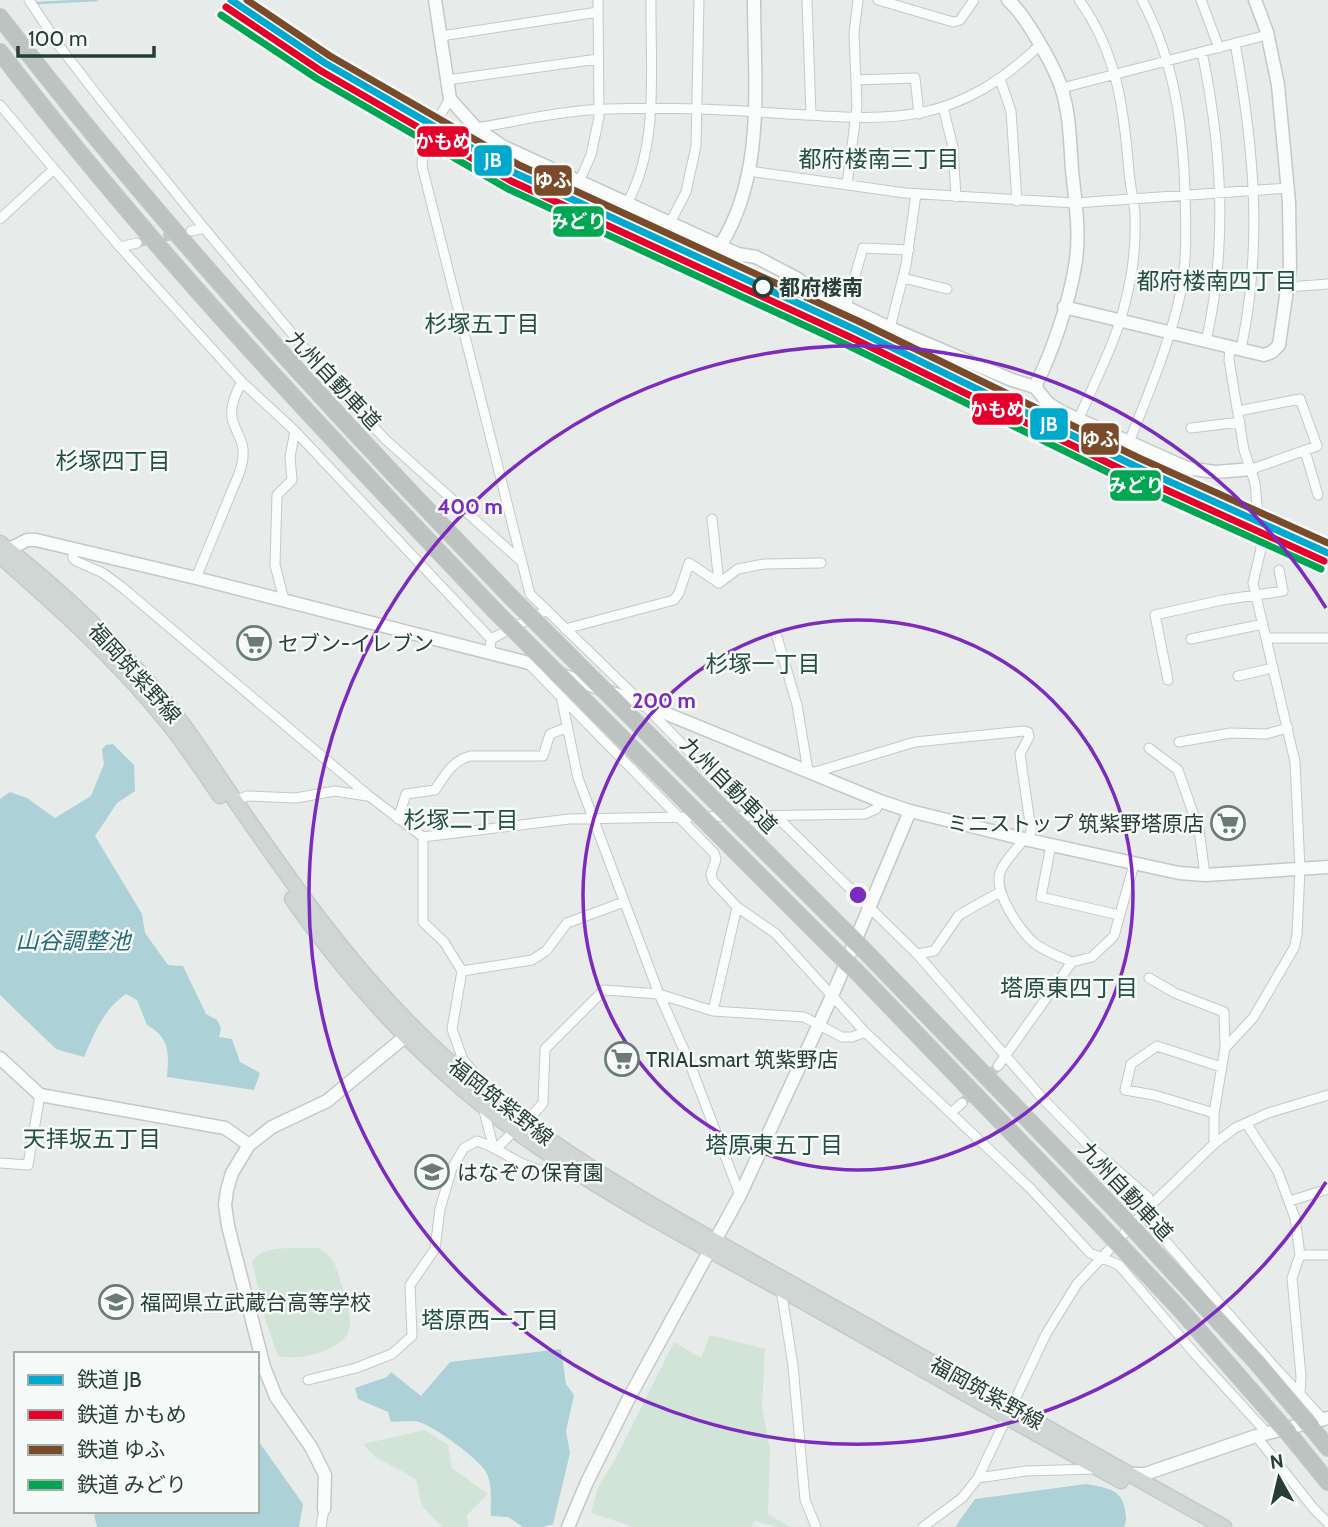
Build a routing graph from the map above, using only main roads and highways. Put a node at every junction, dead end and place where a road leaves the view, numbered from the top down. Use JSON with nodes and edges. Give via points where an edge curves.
{"nodes":[{"id":1,"x":0,"y":16,"type":"edge"},
{"id":2,"x":0,"y":52,"type":"edge"},
{"id":3,"x":2,"y":551,"type":"edge"},
{"id":4,"x":411,"y":1033,"type":"junction"},
{"id":5,"x":711,"y":1246,"type":"junction"},
{"id":6,"x":1011,"y":1412,"type":"junction"},
{"id":7,"x":1321,"y":1422,"type":"edge"},
{"id":8,"x":1328,"y":1448,"type":"edge"},
{"id":9,"x":1328,"y":1482,"type":"edge"},
{"id":10,"x":1205,"y":1527,"type":"edge"},
{"id":11,"x":1224,"y":1527,"type":"edge"}],
"edges":[{"from":1,"to":7,"type":"highway","name":"九州自動車道","bridge":true,"via":[[105,151],[264,335],[512,598],[750,825],[846,932],[1256,1362]]},
{"from":2,"to":9,"type":"highway","name":"九州自動車道","bridge":true,"via":[[87,163],[248,348],[496,612],[856,971],[1179,1307]]},
{"from":3,"to":4,"type":"main road","name":"福岡筑紫野線","via":[[113,659],[166,719],[348,973]]},
{"from":3,"to":4,"type":"main road","name":"福岡筑紫野線","via":[[121,652],[174,712],[333,938]]},
{"from":4,"to":5,"type":"main road","name":"福岡筑紫野線","via":[[531,1128]]},
{"from":4,"to":5,"type":"main road","name":"福岡筑紫野線","via":[[523,1136],[580,1174]]},
{"from":5,"to":6,"type":"main road","name":"福岡筑紫野線"},
{"from":5,"to":6,"type":"main road","name":"福岡筑紫野線","via":[[781,1289]]},
{"from":6,"to":10,"type":"main road","name":"福岡筑紫野線","via":[[1100,1469]]},
{"from":6,"to":11,"type":"main road","name":"福岡筑紫野線"},
{"from":7,"to":8,"type":"highway","name":"九州自動車道"}]}
